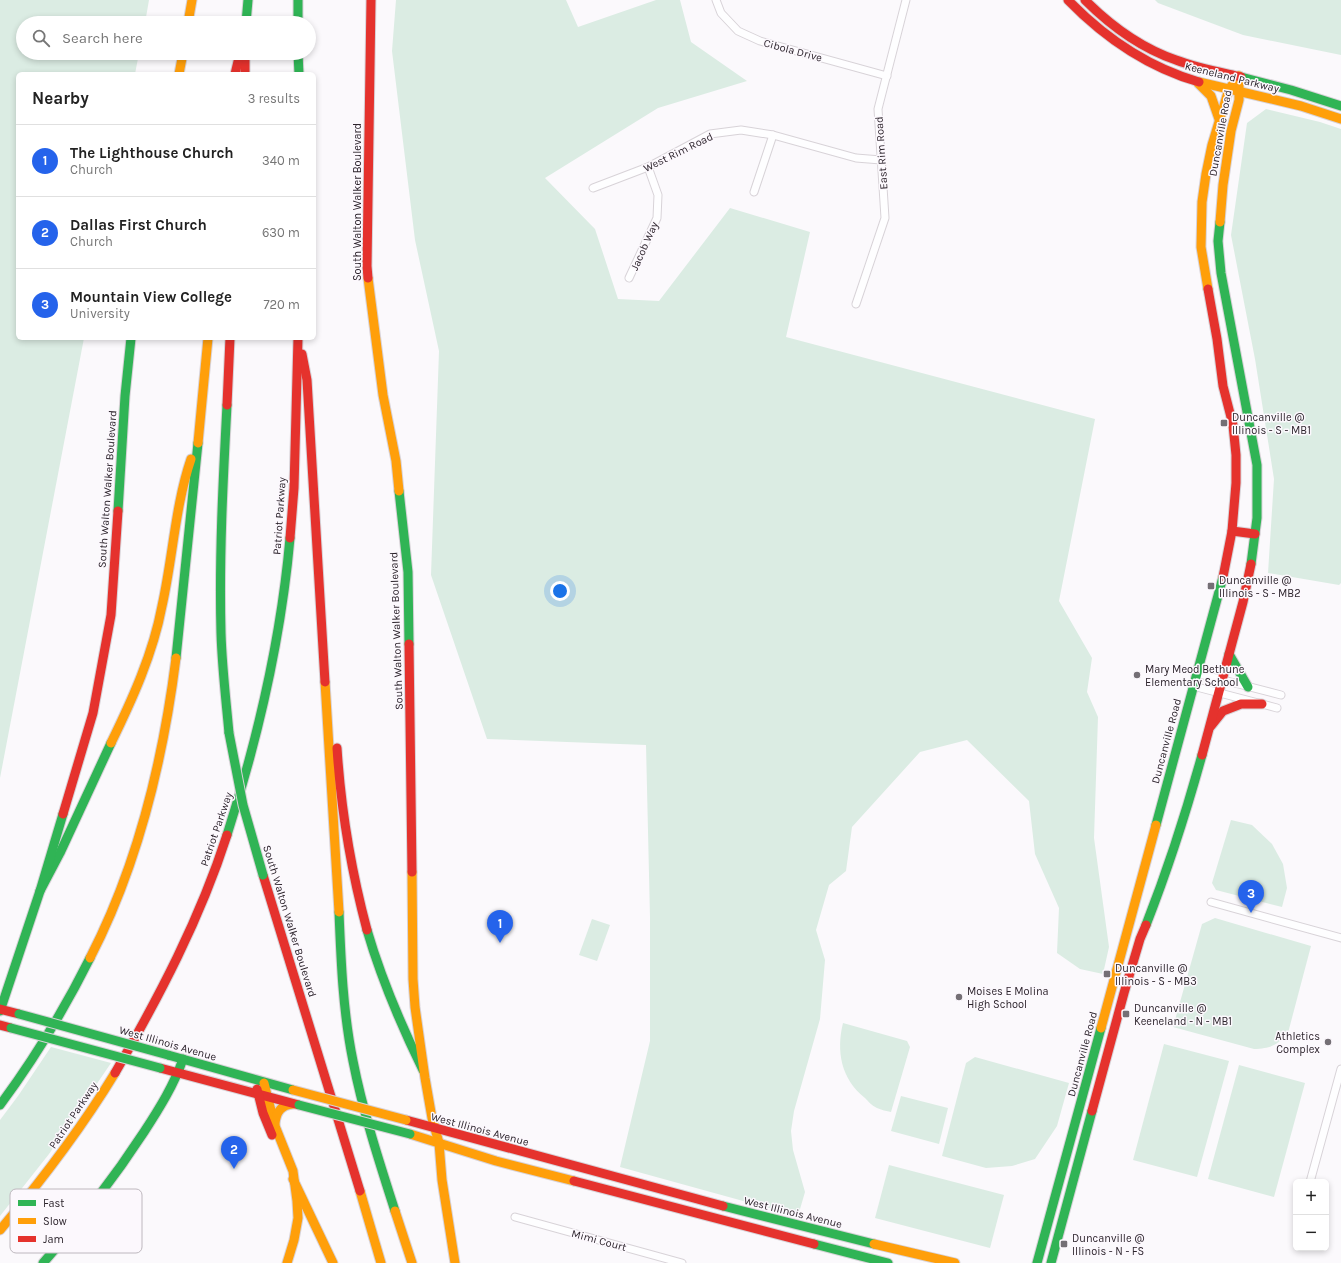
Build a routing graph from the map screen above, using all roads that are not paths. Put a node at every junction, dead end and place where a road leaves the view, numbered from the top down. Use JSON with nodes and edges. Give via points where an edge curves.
{"nodes":[{"id":1,"x":192,"y":0,"type":"edge"},
{"id":2,"x":248,"y":0,"type":"edge"},
{"id":3,"x":298,"y":0,"type":"edge"},
{"id":4,"x":371,"y":0,"type":"edge"},
{"id":5,"x":716,"y":0,"type":"edge"},
{"id":6,"x":906,"y":0,"type":"edge"},
{"id":7,"x":1068,"y":0,"type":"edge"},
{"id":8,"x":1085,"y":0,"type":"edge"},
{"id":9,"x":189,"y":16,"type":"edge"},
{"id":10,"x":247,"y":16,"type":"edge"},
{"id":11,"x":298,"y":16,"type":"edge"},
{"id":12,"x":182,"y":60,"type":"edge"},
{"id":13,"x":238,"y":60,"type":"edge"},
{"id":14,"x":245,"y":60,"type":"edge"},
{"id":15,"x":298,"y":60,"type":"edge"},
{"id":16,"x":179,"y":72,"type":"edge"},
{"id":17,"x":235,"y":72,"type":"edge"},
{"id":18,"x":245,"y":72,"type":"edge"},
{"id":19,"x":298,"y":72,"type":"edge"},
{"id":20,"x":887,"y":76,"type":"junction"},
{"id":21,"x":1239,"y":76,"type":"junction"},
{"id":22,"x":1197,"y":81,"type":"junction"},
{"id":23,"x":1287,"y":88,"type":"junction"},
{"id":24,"x":1229,"y":89,"type":"junction"},
{"id":25,"x":1240,"y":92,"type":"junction"},
{"id":26,"x":1284,"y":102,"type":"junction"},
{"id":27,"x":1341,"y":106,"type":"edge"},
{"id":28,"x":1219,"y":119,"type":"junction"},
{"id":29,"x":1341,"y":120,"type":"edge"},
{"id":30,"x":773,"y":135,"type":"junction"},
{"id":31,"x":881,"y":160,"type":"junction"},
{"id":32,"x":648,"y":167,"type":"junction"},
{"id":33,"x":593,"y":188,"type":"dead end"},
{"id":34,"x":754,"y":192,"type":"dead end"},
{"id":35,"x":1201,"y":231,"type":"junction"},
{"id":36,"x":1219,"y":231,"type":"junction"},
{"id":37,"x":629,"y":278,"type":"dead end"},
{"id":38,"x":856,"y":304,"type":"dead end"},
{"id":39,"x":131,"y":340,"type":"edge"},
{"id":40,"x":208,"y":340,"type":"edge"},
{"id":41,"x":230,"y":340,"type":"edge"},
{"id":42,"x":299,"y":340,"type":"edge"},
{"id":43,"x":299,"y":340,"type":"edge"},
{"id":44,"x":1241,"y":383,"type":"junction"},
{"id":45,"x":1223,"y":386,"type":"junction"},
{"id":46,"x":199,"y":436,"type":"junction"},
{"id":47,"x":1232,"y":531,"type":"junction"},
{"id":48,"x":1255,"y":534,"type":"junction"},
{"id":49,"x":322,"y":639,"type":"junction"},
{"id":50,"x":1229,"y":654,"type":"junction"},
{"id":51,"x":1196,"y":674,"type":"junction"},
{"id":52,"x":1222,"y":680,"type":"junction"},
{"id":53,"x":1193,"y":686,"type":"junction"},
{"id":54,"x":1248,"y":687,"type":"junction"},
{"id":55,"x":1218,"y":693,"type":"junction"},
{"id":56,"x":1281,"y":695,"type":"dead end"},
{"id":57,"x":1262,"y":704,"type":"junction"},
{"id":58,"x":1277,"y":708,"type":"dead end"},
{"id":59,"x":1208,"y":729,"type":"junction"},
{"id":60,"x":40,"y":891,"type":"junction"},
{"id":61,"x":1211,"y":902,"type":"dead end"},
{"id":62,"x":1341,"y":938,"type":"edge"},
{"id":63,"x":0,"y":1010,"type":"edge"},
{"id":64,"x":0,"y":1025,"type":"edge"},
{"id":65,"x":183,"y":1059,"type":"junction"},
{"id":66,"x":1341,"y":1069,"type":"edge"},
{"id":67,"x":423,"y":1070,"type":"junction"},
{"id":68,"x":179,"y":1073,"type":"junction"},
{"id":69,"x":260,"y":1081,"type":"junction"},
{"id":70,"x":257,"y":1094,"type":"junction"},
{"id":71,"x":267,"y":1096,"type":"junction"},
{"id":72,"x":297,"y":1104,"type":"junction"},
{"id":73,"x":0,"y":1105,"type":"edge"},
{"id":74,"x":275,"y":1126,"type":"junction"},
{"id":75,"x":434,"y":1128,"type":"junction"},
{"id":76,"x":439,"y":1143,"type":"junction"},
{"id":77,"x":538,"y":1157,"type":"junction"},
{"id":78,"x":533,"y":1171,"type":"junction"},
{"id":79,"x":616,"y":1178,"type":"junction"},
{"id":80,"x":294,"y":1179,"type":"junction"},
{"id":81,"x":1311,"y":1179,"type":"edge"},
{"id":82,"x":33,"y":1189,"type":"edge"},
{"id":83,"x":104,"y":1189,"type":"edge"},
{"id":84,"x":612,"y":1192,"type":"junction"},
{"id":85,"x":515,"y":1217,"type":"dead end"},
{"id":86,"x":10,"y":1218,"type":"edge"},
{"id":87,"x":0,"y":1230,"type":"edge"},
{"id":88,"x":824,"y":1232,"type":"junction"},
{"id":89,"x":820,"y":1246,"type":"junction"},
{"id":90,"x":51,"y":1253,"type":"edge"},
{"id":91,"x":43,"y":1263,"type":"edge"},
{"id":92,"x":287,"y":1263,"type":"edge"},
{"id":93,"x":333,"y":1263,"type":"edge"},
{"id":94,"x":381,"y":1263,"type":"edge"},
{"id":95,"x":412,"y":1263,"type":"edge"},
{"id":96,"x":455,"y":1263,"type":"edge"},
{"id":97,"x":682,"y":1263,"type":"edge"},
{"id":98,"x":888,"y":1263,"type":"edge"},
{"id":99,"x":955,"y":1263,"type":"edge"},
{"id":100,"x":1037,"y":1263,"type":"edge"},
{"id":101,"x":1051,"y":1263,"type":"edge"}],
"edges":[{"from":1,"to":9,"type":"main road"},
{"from":2,"to":10,"type":"main road"},
{"from":3,"to":11,"type":"main road"},
{"from":4,"to":67,"type":"main road","name":"South Walton Walker Boulevard","via":[[367,266],[383,395],[396,461],[408,572],[413,979]]},
{"from":5,"to":20,"type":"street","name":"Cibola Drive","via":[[721,13],[738,31],[760,41]]},
{"from":6,"to":20,"type":"street","name":"East Rim Road"},
{"from":7,"to":22,"type":"main road","name":"Keeneland Parkway","via":[[1102,32],[1135,54],[1175,75]]},
{"from":8,"to":21,"type":"main road","name":"Keeneland Parkway","via":[[1109,23],[1140,44],[1188,64]]},
{"from":12,"to":16,"type":"main road"},
{"from":13,"to":17,"type":"main road"},
{"from":14,"to":18,"type":"main road"},
{"from":15,"to":19,"type":"main road"},
{"from":20,"to":31,"type":"street","name":"East Rim Road","via":[[878,109]]},
{"from":21,"to":23,"type":"main road","name":"Keeneland Parkway"},
{"from":21,"to":24,"type":"main road","name":"Duncanville Road"},
{"from":21,"to":25,"type":"main road","name":"Duncanville Road"},
{"from":22,"to":24,"type":"main road","name":"Keeneland Parkway"},
{"from":22,"to":28,"type":"main road","via":[[1211,96]]},
{"from":23,"to":26,"type":"main road"},
{"from":23,"to":27,"type":"main road","name":"Keeneland Parkway"},
{"from":24,"to":25,"type":"main road","name":"Keeneland Parkway"},
{"from":24,"to":28,"type":"main road","name":"Duncanville Road"},
{"from":25,"to":26,"type":"main road","name":"Keeneland Parkway"},
{"from":25,"to":36,"type":"main road","name":"Duncanville Road","via":[[1226,157]]},
{"from":26,"to":29,"type":"main road","name":"Keeneland Parkway"},
{"from":28,"to":35,"type":"main road","name":"Duncanville Road","via":[[1206,174]]},
{"from":30,"to":31,"type":"street","name":"West Rim Road","via":[[856,158]]},
{"from":30,"to":32,"type":"street","name":"West Rim Road","via":[[741,130],[710,134]]},
{"from":30,"to":34,"type":"street"},
{"from":31,"to":38,"type":"street","name":"East Rim Road","via":[[885,218]]},
{"from":32,"to":33,"type":"street","name":"West Rim Road"},
{"from":32,"to":37,"type":"street","name":"Jacob Way","via":[[658,195],[657,218]]},
{"from":35,"to":36,"type":"main road"},
{"from":35,"to":45,"type":"main road","name":"Duncanville Road","via":[[1201,247]]},
{"from":36,"to":44,"type":"main road","name":"Duncanville Road","via":[[1221,273]]},
{"from":39,"to":60,"type":"main road","name":"South Walton Walker Boulevard","via":[[111,615],[93,713]]},
{"from":40,"to":46,"type":"main road"},
{"from":41,"to":94,"type":"main road","name":"South Walton Walker Boulevard","bridge":true,"via":[[220,569],[221,648],[229,733],[244,813]]},
{"from":42,"to":82,"type":"main road","name":"Patriot Parkway","via":[[294,489],[284,594],[268,693],[233,818],[214,872],[152,1008],[115,1074],[56,1160]]},
{"from":43,"to":49,"type":"main road","via":[[307,380]]},
{"from":44,"to":45,"type":"main road"},
{"from":44,"to":48,"type":"main road","name":"Duncanville Road","via":[[1257,465]]},
{"from":45,"to":47,"type":"main road","name":"Duncanville Road","via":[[1233,425],[1236,455]]},
{"from":46,"to":60,"type":"main road","via":[[183,482],[167,582],[146,663],[114,739]]},
{"from":46,"to":73,"type":"main road","via":[[172,688],[164,739],[138,839],[102,934],[79,981],[40,1048]]},
{"from":47,"to":48,"type":"main road"},
{"from":47,"to":51,"type":"main road","name":"Duncanville Road","via":[[1223,577]]},
{"from":48,"to":50,"type":"main road","name":"Duncanville Road","via":[[1243,602]]},
{"from":49,"to":67,"type":"main road","via":[[332,686],[341,799],[356,888],[376,961],[406,1036]]},
{"from":49,"to":95,"type":"main road","via":[[340,955],[353,1060],[374,1144]]},
{"from":50,"to":52,"type":"main road","name":"Duncanville Road"},
{"from":50,"to":54,"type":"main road"},
{"from":51,"to":52,"type":"street"},
{"from":51,"to":53,"type":"main road","name":"Duncanville Road"},
{"from":52,"to":54,"type":"street"},
{"from":52,"to":55,"type":"main road","name":"Duncanville Road"},
{"from":53,"to":55,"type":"street"},
{"from":53,"to":100,"type":"main road","name":"Duncanville Road"},
{"from":54,"to":56,"type":"street"},
{"from":55,"to":57,"type":"street"},
{"from":55,"to":59,"type":"main road","name":"Duncanville Road"},
{"from":57,"to":58,"type":"street"},
{"from":57,"to":59,"type":"main road","via":[[1241,704],[1223,711]]},
{"from":59,"to":101,"type":"main road","name":"Duncanville Road","via":[[1180,830],[1140,939],[1124,992]]},
{"from":60,"to":63,"type":"main road","name":"South Walton Walker Boulevard"},
{"from":61,"to":62,"type":"street"},
{"from":63,"to":65,"type":"main road","name":"West Illinois Avenue","bridge":true},
{"from":64,"to":68,"type":"main road","bridge":true},
{"from":65,"to":68,"type":"main road"},
{"from":65,"to":69,"type":"main road","name":"West Illinois Avenue"},
{"from":66,"to":81,"type":"street"},
{"from":67,"to":75,"type":"main road","name":"South Walton Walker Boulevard"},
{"from":68,"to":70,"type":"main road"},
{"from":68,"to":83,"type":"main road","via":[[141,1136]]},
{"from":69,"to":70,"type":"main road"},
{"from":69,"to":71,"type":"main road"},
{"from":69,"to":75,"type":"main road","name":"West Illinois Avenue","bridge":true},
{"from":70,"to":71,"type":"main road"},
{"from":70,"to":80,"type":"main road","via":[[287,1173]]},
{"from":71,"to":72,"type":"main road"},
{"from":71,"to":74,"type":"main road"},
{"from":72,"to":74,"type":"main road","via":[[288,1104],[280,1108]]},
{"from":72,"to":76,"type":"main road","bridge":true},
{"from":74,"to":80,"type":"main road"},
{"from":75,"to":76,"type":"main road","name":"South Walton Walker Boulevard"},
{"from":75,"to":77,"type":"main road","name":"West Illinois Avenue"},
{"from":76,"to":78,"type":"main road"},
{"from":76,"to":96,"type":"main road","name":"South Walton Walker Boulevard"},
{"from":77,"to":78,"type":"main road"},
{"from":77,"to":79,"type":"main road","name":"West Illinois Avenue"},
{"from":78,"to":84,"type":"main road"},
{"from":79,"to":84,"type":"main road"},
{"from":79,"to":88,"type":"main road","name":"West Illinois Avenue"},
{"from":80,"to":92,"type":"main road","via":[[298,1218]]},
{"from":80,"to":93,"type":"main road"},
{"from":84,"to":89,"type":"main road"},
{"from":85,"to":97,"type":"street","name":"Mimi Court"},
{"from":86,"to":87,"type":"main road","name":"Patriot Parkway"},
{"from":88,"to":89,"type":"main road"},
{"from":88,"to":99,"type":"main road","name":"West Illinois Avenue"},
{"from":89,"to":98,"type":"main road"},
{"from":90,"to":91,"type":"main road"}]}
